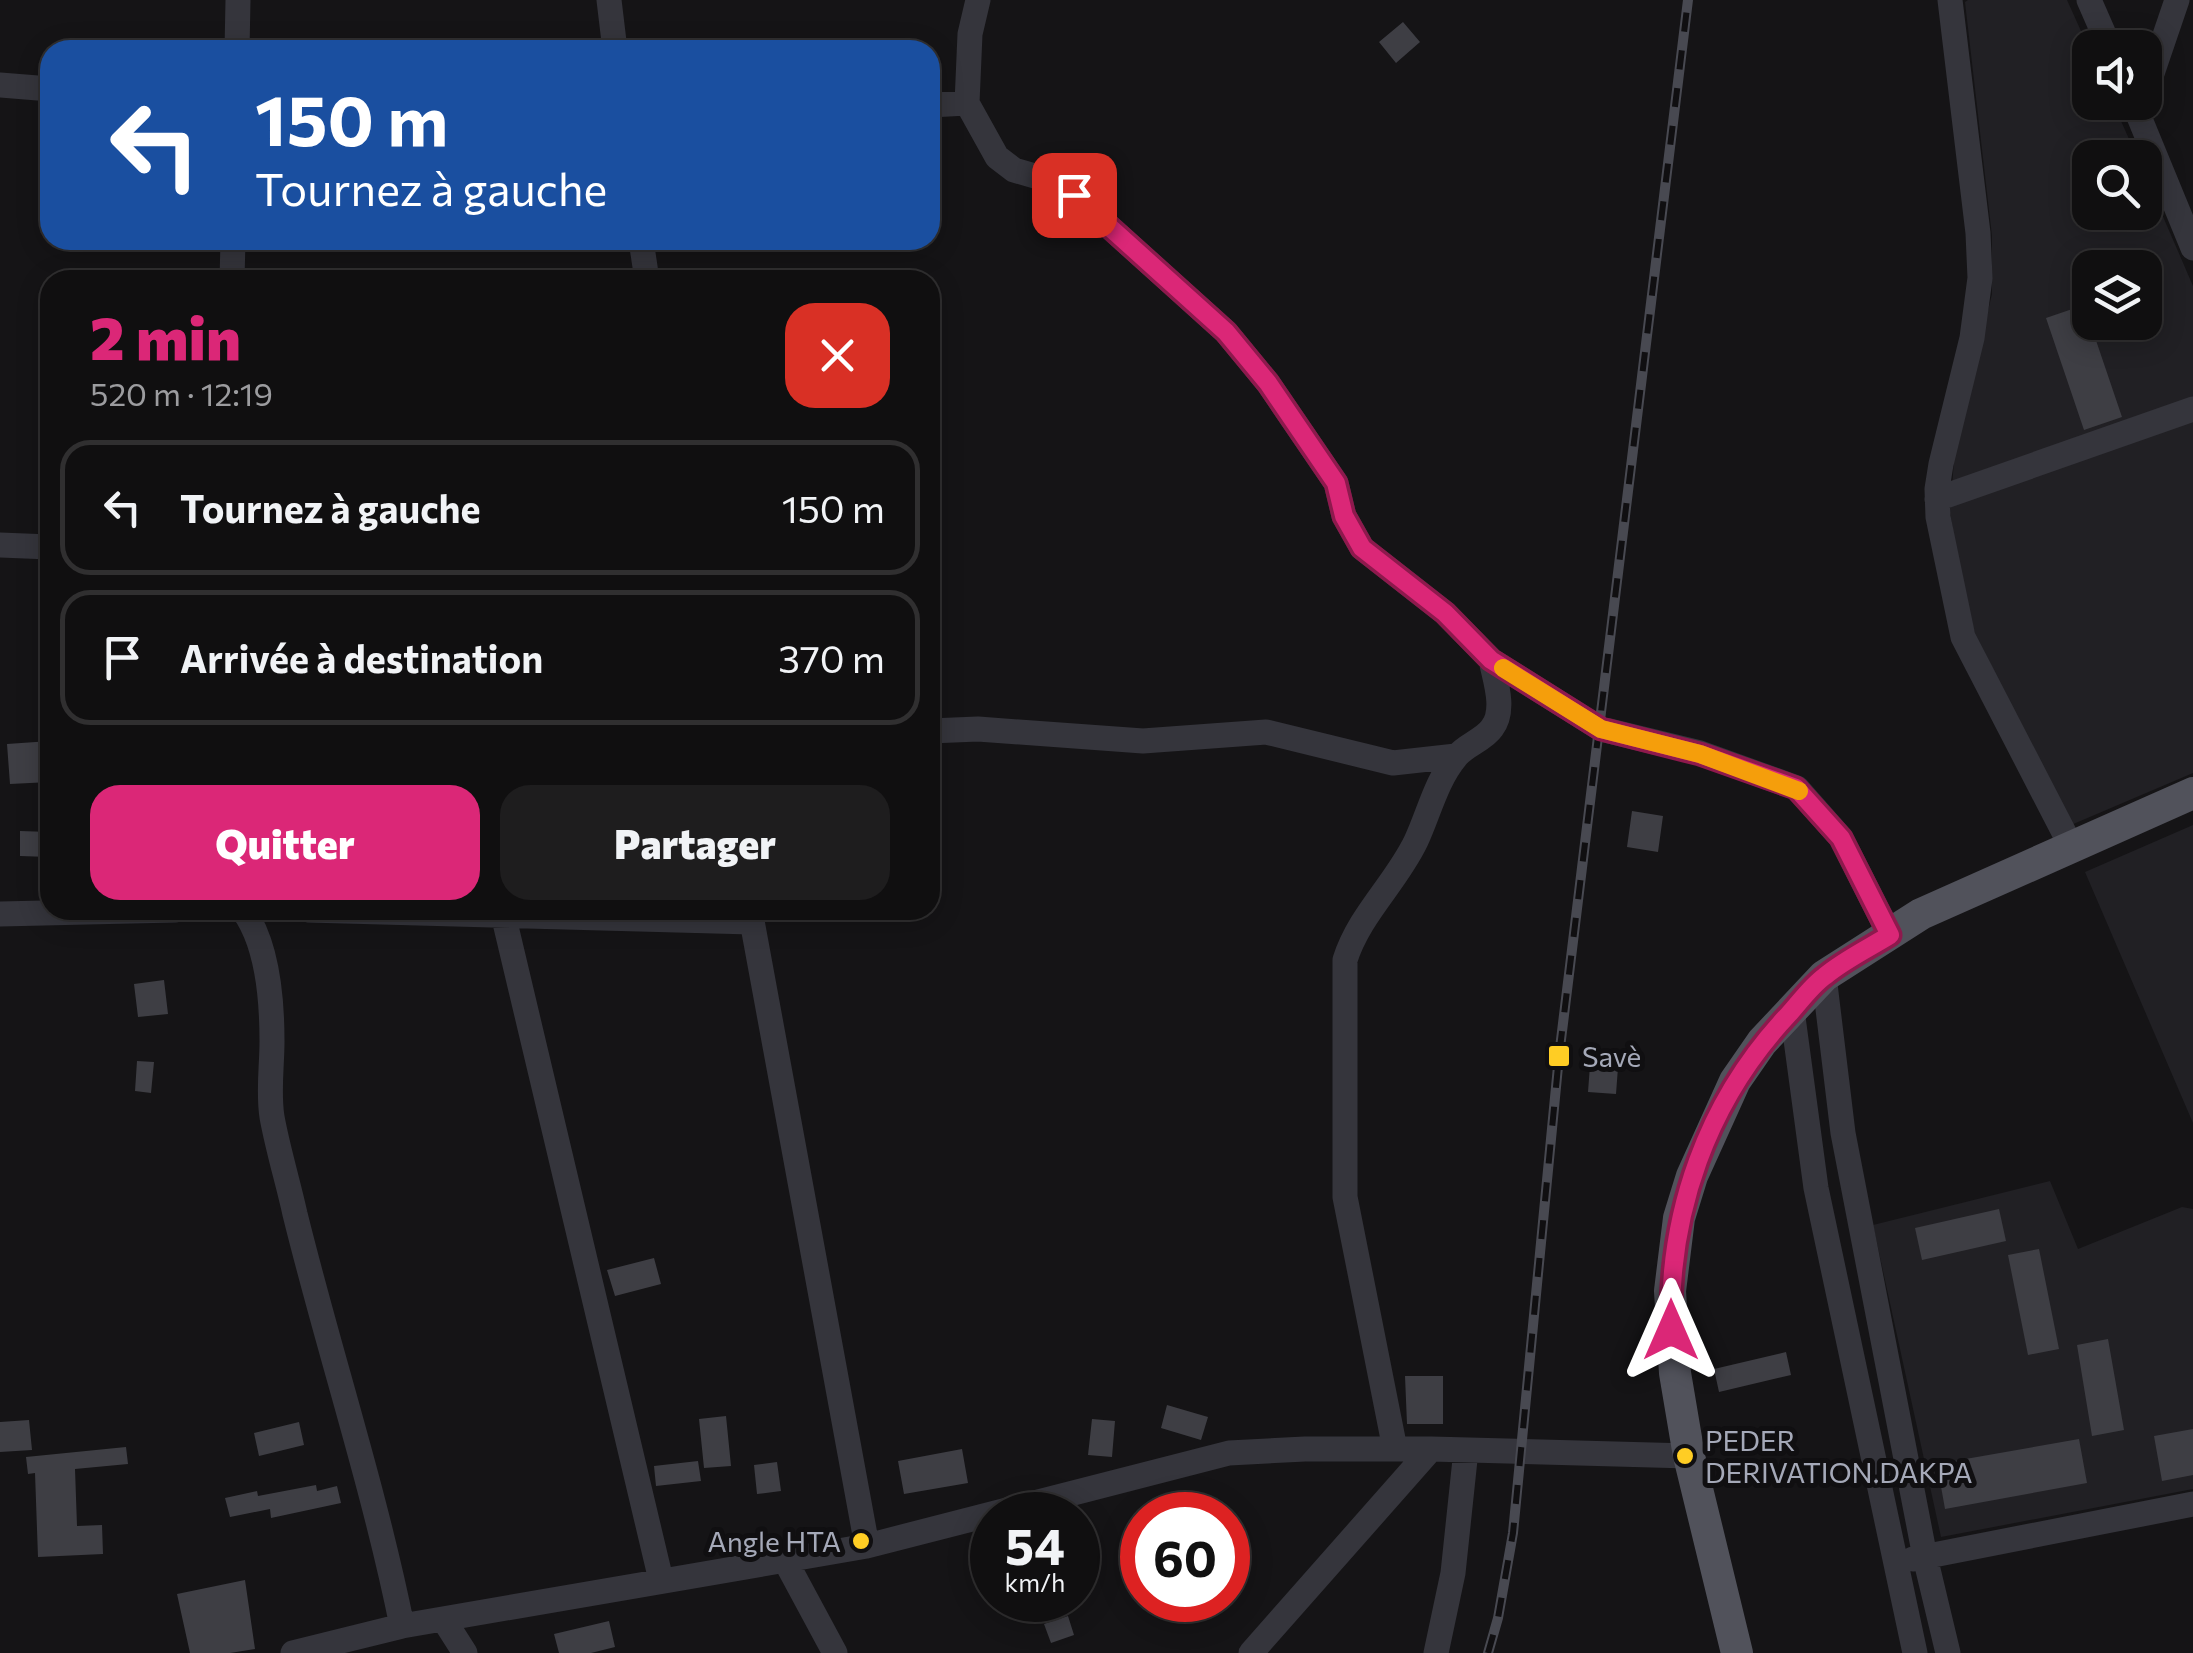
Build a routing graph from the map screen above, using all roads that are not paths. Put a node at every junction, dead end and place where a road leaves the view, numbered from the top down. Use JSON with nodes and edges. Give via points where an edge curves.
{"nodes":[{"id":1,"x":238,"y":0,"type":"edge"},
{"id":2,"x":608,"y":0,"type":"edge"},
{"id":3,"x":978,"y":0,"type":"edge"},
{"id":4,"x":1950,"y":0,"type":"edge"},
{"id":5,"x":2089,"y":0,"type":"edge"},
{"id":6,"x":2177,"y":0,"type":"edge"},
{"id":7,"x":2102,"y":30,"type":"edge"},
{"id":8,"x":236,"y":40,"type":"edge"},
{"id":9,"x":614,"y":40,"type":"edge"},
{"id":10,"x":2162,"y":42,"type":"edge"},
{"id":11,"x":0,"y":85,"type":"edge"},
{"id":12,"x":40,"y":88,"type":"edge"},
{"id":13,"x":940,"y":104,"type":"edge"},
{"id":14,"x":968,"y":104,"type":"junction"},
{"id":15,"x":2146,"y":120,"type":"edge"},
{"id":16,"x":2193,"y":248,"type":"edge"},
{"id":17,"x":2193,"y":409,"type":"edge"},
{"id":18,"x":1937,"y":499,"type":"junction"},
{"id":19,"x":0,"y":545,"type":"edge"},
{"id":20,"x":40,"y":547,"type":"edge"},
{"id":21,"x":1491,"y":660,"type":"junction"},
{"id":22,"x":940,"y":731,"type":"edge"},
{"id":23,"x":1456,"y":756,"type":"junction"},
{"id":24,"x":2193,"y":793,"type":"edge"},
{"id":25,"x":2070,"y":846,"type":"junction"},
{"id":26,"x":40,"y":913,"type":"edge"},
{"id":27,"x":0,"y":914,"type":"edge"},
{"id":28,"x":251,"y":920,"type":"edge"},
{"id":29,"x":504,"y":920,"type":"edge"},
{"id":30,"x":752,"y":920,"type":"edge"},
{"id":31,"x":1890,"y":935,"type":"junction"},
{"id":32,"x":1824,"y":976,"type":"junction"},
{"id":33,"x":1792,"y":1010,"type":"junction"},
{"id":34,"x":1431,"y":1448,"type":"junction"},
{"id":35,"x":1395,"y":1449,"type":"junction"},
{"id":36,"x":1466,"y":1450,"type":"junction"},
{"id":37,"x":1689,"y":1456,"type":"junction"},
{"id":38,"x":2193,"y":1504,"type":"edge"},
{"id":39,"x":867,"y":1546,"type":"junction"},
{"id":40,"x":1926,"y":1556,"type":"junction"},
{"id":41,"x":786,"y":1562,"type":"junction"},
{"id":42,"x":1894,"y":1564,"type":"junction"},
{"id":43,"x":661,"y":1580,"type":"junction"},
{"id":44,"x":444,"y":1620,"type":"junction"},
{"id":45,"x":402,"y":1626,"type":"junction"},
{"id":46,"x":293,"y":1653,"type":"edge"},
{"id":47,"x":465,"y":1653,"type":"edge"},
{"id":48,"x":835,"y":1653,"type":"edge"},
{"id":49,"x":1251,"y":1653,"type":"edge"},
{"id":50,"x":1436,"y":1653,"type":"edge"},
{"id":51,"x":1737,"y":1653,"type":"edge"},
{"id":52,"x":1915,"y":1653,"type":"edge"},
{"id":53,"x":1948,"y":1653,"type":"edge"}],
"edges":[{"from":1,"to":8,"type":"street"},
{"from":2,"to":9,"type":"street"},
{"from":3,"to":14,"type":"street"},
{"from":4,"to":18,"type":"street","via":[[1980,278]]},
{"from":5,"to":7,"type":"street"},
{"from":6,"to":10,"type":"street"},
{"from":11,"to":12,"type":"street"},
{"from":13,"to":14,"type":"street"},
{"from":14,"to":21,"type":"street","via":[[997,157],[1074,195],[1226,332],[1336,483],[1362,548],[1445,613]]},
{"from":15,"to":16,"type":"street"},
{"from":17,"to":18,"type":"street"},
{"from":18,"to":25,"type":"street","via":[[1963,637]]},
{"from":19,"to":20,"type":"street"},
{"from":21,"to":23,"type":"street","via":[[1498,712],[1492,728]]},
{"from":21,"to":31,"type":"street","via":[[1601,729],[1796,788],[1841,838]]},
{"from":22,"to":23,"type":"street","via":[[1143,741],[1266,732],[1393,763]]},
{"from":23,"to":35,"type":"street","via":[[1415,843],[1345,960],[1345,1197]]},
{"from":24,"to":25,"type":"main road"},
{"from":25,"to":31,"type":"main road","via":[[1921,914]]},
{"from":26,"to":27,"type":"street"},
{"from":28,"to":45,"type":"street","via":[[264,960],[272,1115]]},
{"from":29,"to":43,"type":"street"},
{"from":30,"to":39,"type":"street"},
{"from":31,"to":32,"type":"main road"},
{"from":32,"to":33,"type":"main road"},
{"from":32,"to":40,"type":"street","via":[[1842,1133]]},
{"from":33,"to":37,"type":"main road","via":[[1735,1081],[1679,1218],[1671,1330]]},
{"from":33,"to":42,"type":"street","via":[[1816,1188]]},
{"from":34,"to":35,"type":"street"},
{"from":34,"to":36,"type":"street"},
{"from":34,"to":49,"type":"street"},
{"from":35,"to":39,"type":"street","via":[[1229,1453]]},
{"from":36,"to":37,"type":"street"},
{"from":36,"to":50,"type":"street","via":[[1453,1573]]},
{"from":37,"to":51,"type":"main road"},
{"from":38,"to":40,"type":"street"},
{"from":39,"to":41,"type":"street"},
{"from":40,"to":42,"type":"street"},
{"from":40,"to":53,"type":"street"},
{"from":41,"to":43,"type":"street"},
{"from":41,"to":48,"type":"street"},
{"from":42,"to":52,"type":"street"},
{"from":43,"to":44,"type":"street"},
{"from":44,"to":45,"type":"street"},
{"from":44,"to":47,"type":"street"},
{"from":45,"to":46,"type":"street"}]}
